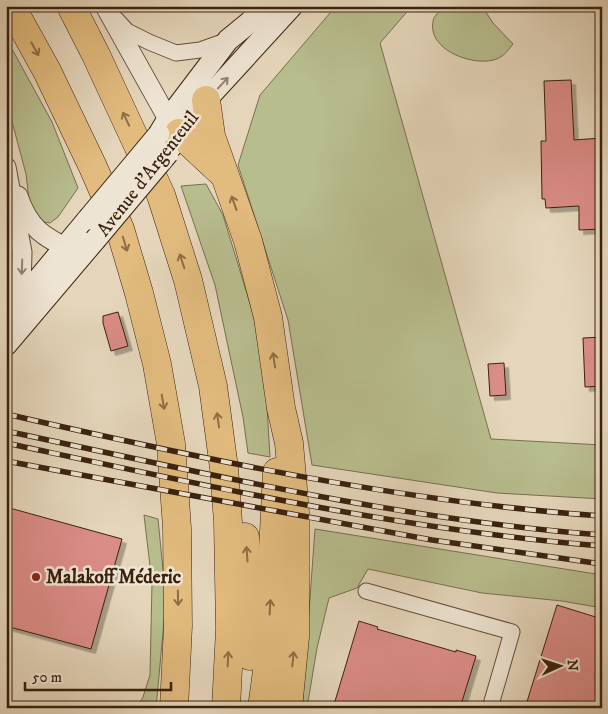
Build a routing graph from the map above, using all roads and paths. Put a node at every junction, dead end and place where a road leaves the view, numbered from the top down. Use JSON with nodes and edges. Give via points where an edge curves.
{"nodes":[{"id":1,"x":11,"y":6,"type":"edge"},
{"id":2,"x":71,"y":6,"type":"edge"},
{"id":3,"x":264,"y":6,"type":"edge"},
{"id":4,"x":292,"y":6,"type":"edge"},
{"id":5,"x":106,"y":8,"type":"edge"},
{"id":6,"x":228,"y":40,"type":"junction"},
{"id":7,"x":206,"y":100,"type":"junction"},
{"id":8,"x":169,"y":135,"type":"junction"},
{"id":9,"x":6,"y":159,"type":"edge"},
{"id":10,"x":6,"y":167,"type":"edge"},
{"id":11,"x":223,"y":174,"type":"junction"},
{"id":12,"x":80,"y":248,"type":"junction"},
{"id":13,"x":6,"y":318,"type":"edge"},
{"id":14,"x":6,"y":345,"type":"edge"},
{"id":15,"x":281,"y":408,"type":"junction"},
{"id":16,"x":224,"y":468,"type":"junction"},
{"id":17,"x":366,"y":590,"type":"dead end"},
{"id":18,"x":174,"y":708,"type":"edge"},
{"id":19,"x":226,"y":708,"type":"edge"},
{"id":20,"x":248,"y":708,"type":"edge"},
{"id":21,"x":262,"y":708,"type":"edge"},
{"id":22,"x":288,"y":708,"type":"edge"},
{"id":23,"x":490,"y":708,"type":"edge"}],
"edges":[{"from":1,"to":18,"type":"highway","one_way":true,"via":[[47,71],[120,229],[157,364],[171,444],[177,528],[178,626]]},
{"from":16,"to":2,"type":"highway","one_way":true,"via":[[213,386],[188,280],[161,195]]},
{"from":3,"to":6,"type":"main road"},
{"from":7,"to":4,"type":"main road","name":"Avenue d'Argenteuil","one_way":true},
{"from":5,"to":6,"type":"street","via":[[127,31],[176,52],[200,50]]},
{"from":5,"to":8,"type":"street"},
{"from":6,"to":8,"type":"main road"},
{"from":7,"to":8,"type":"main road","name":"Avenue d'Argenteuil"},
{"from":7,"to":11,"type":"highway","via":[[211,136]]},
{"from":8,"to":11,"type":"highway"},
{"from":8,"to":12,"type":"main road","name":"Avenue d'Argenteuil","bridge":true},
{"from":8,"to":12,"type":"main road","bridge":true,"via":[[88,219]]},
{"from":9,"to":12,"type":"street","via":[[22,209],[39,232]]},
{"from":10,"to":13,"type":"street","one_way":true,"via":[[22,252],[21,289]]},
{"from":15,"to":11,"type":"highway","one_way":true,"via":[[268,317],[248,241]]},
{"from":12,"to":13,"type":"main road"},
{"from":12,"to":14,"type":"main road","name":"Avenue d'Argenteuil"},
{"from":21,"to":15,"type":"highway","one_way":true,"via":[[267,671]]},
{"from":22,"to":15,"type":"highway","one_way":true,"via":[[295,637],[295,512],[289,443]]},
{"from":19,"to":16,"type":"highway","one_way":true,"via":[[230,629]]},
{"from":20,"to":16,"type":"highway","one_way":true,"via":[[250,604],[244,522]]},
{"from":17,"to":23,"type":"street","via":[[512,632]]}]}
